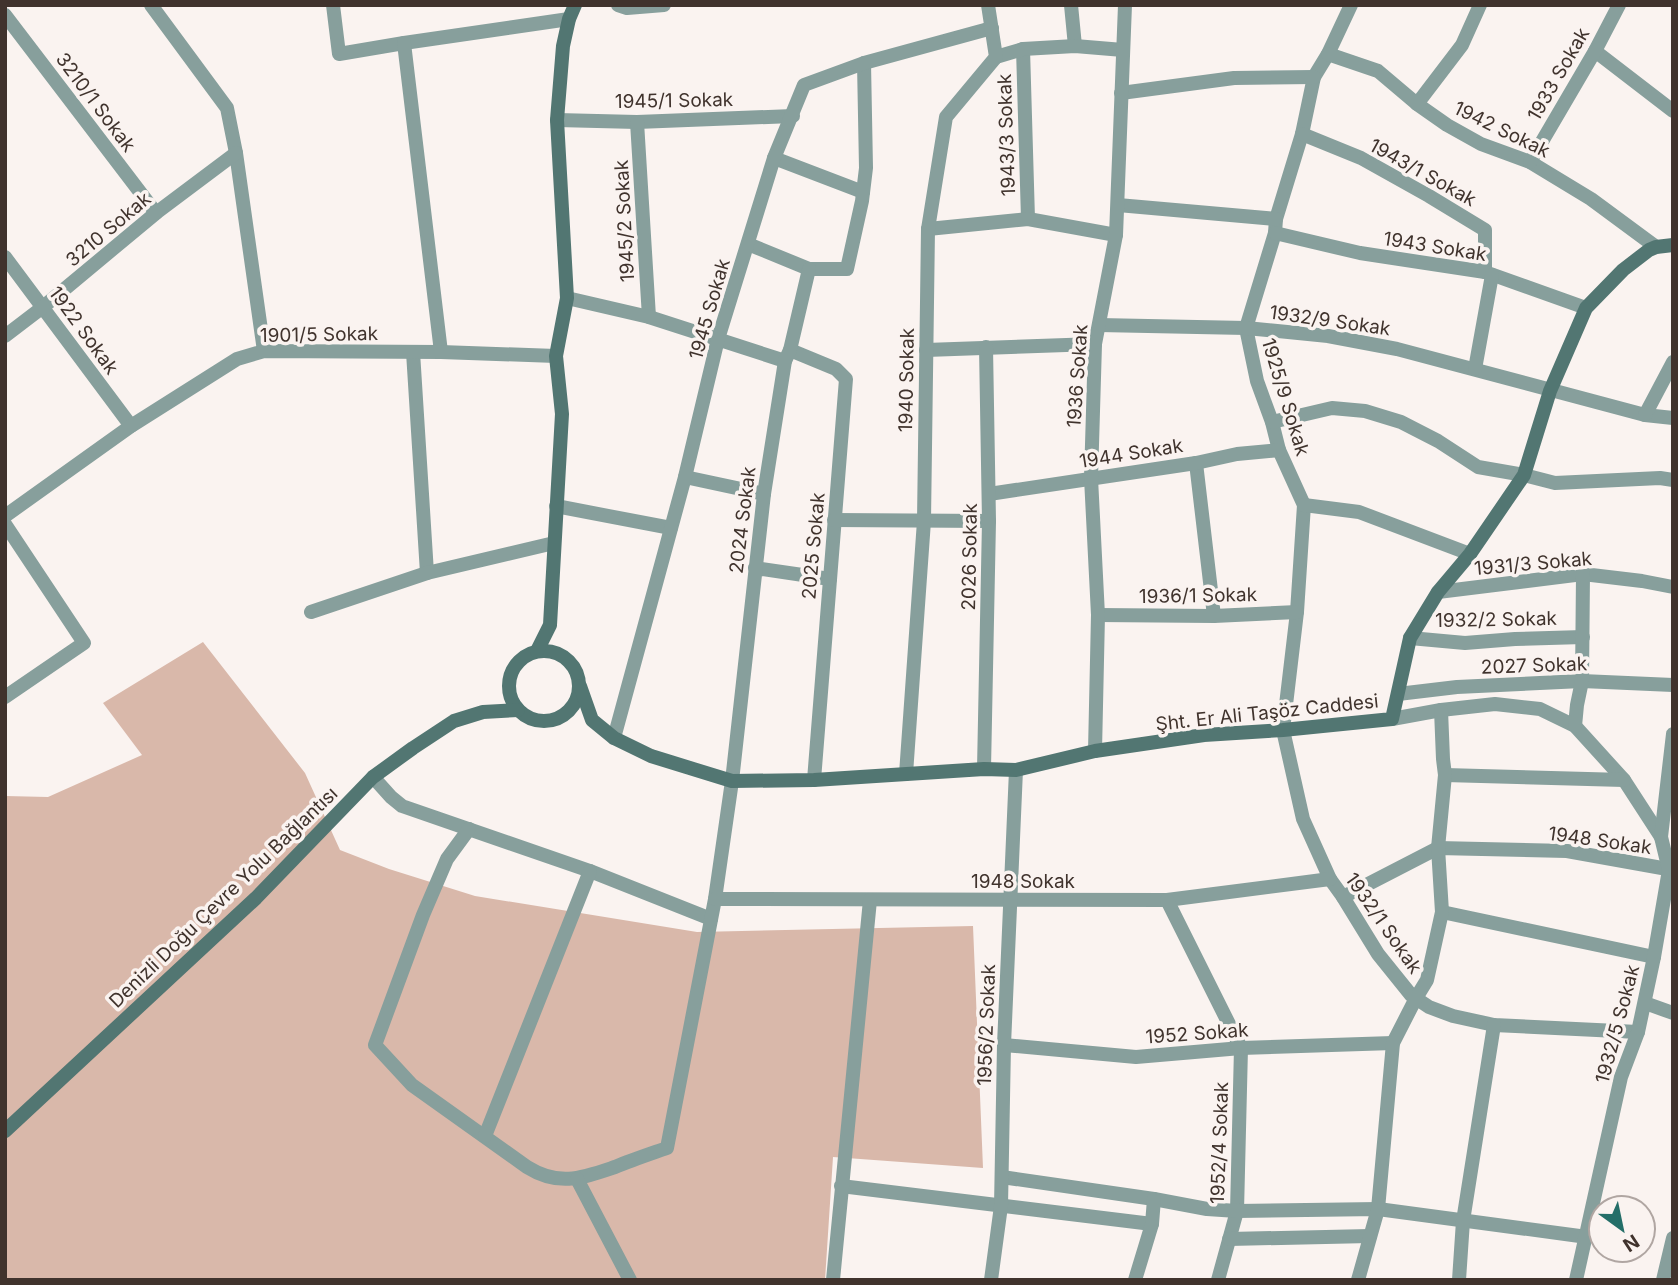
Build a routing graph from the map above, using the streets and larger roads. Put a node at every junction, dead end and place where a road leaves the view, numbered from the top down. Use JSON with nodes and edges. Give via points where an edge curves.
{"nodes":[{"id":1,"x":151,"y":5,"type":"edge"},
{"id":2,"x":333,"y":5,"type":"edge"},
{"id":3,"x":575,"y":5,"type":"edge"},
{"id":4,"x":618,"y":5,"type":"edge"},
{"id":5,"x":664,"y":5,"type":"edge"},
{"id":6,"x":988,"y":5,"type":"edge"},
{"id":7,"x":1071,"y":5,"type":"edge"},
{"id":8,"x":1125,"y":5,"type":"edge"},
{"id":9,"x":1351,"y":5,"type":"edge"},
{"id":10,"x":1480,"y":5,"type":"edge"},
{"id":11,"x":1619,"y":5,"type":"edge"},
{"id":12,"x":5,"y":15,"type":"edge"},
{"id":13,"x":569,"y":19,"type":"junction"},
{"id":14,"x":992,"y":29,"type":"junction"},
{"id":15,"x":404,"y":43,"type":"junction"},
{"id":16,"x":1075,"y":46,"type":"junction"},
{"id":17,"x":1023,"y":49,"type":"junction"},
{"id":18,"x":1123,"y":50,"type":"junction"},
{"id":19,"x":1595,"y":51,"type":"junction"},
{"id":20,"x":1328,"y":54,"type":"junction"},
{"id":21,"x":996,"y":57,"type":"junction"},
{"id":22,"x":864,"y":63,"type":"junction"},
{"id":23,"x":1314,"y":77,"type":"junction"},
{"id":24,"x":1121,"y":93,"type":"junction"},
{"id":25,"x":1417,"y":104,"type":"junction"},
{"id":26,"x":1673,"y":111,"type":"edge"},
{"id":27,"x":793,"y":116,"type":"junction"},
{"id":28,"x":557,"y":120,"type":"junction"},
{"id":29,"x":637,"y":122,"type":"junction"},
{"id":30,"x":1302,"y":134,"type":"junction"},
{"id":31,"x":236,"y":153,"type":"junction"},
{"id":32,"x":774,"y":158,"type":"junction"},
{"id":33,"x":1530,"y":162,"type":"junction"},
{"id":34,"x":863,"y":191,"type":"junction"},
{"id":35,"x":1118,"y":205,"type":"junction"},
{"id":36,"x":156,"y":213,"type":"junction"},
{"id":37,"x":1027,"y":219,"type":"junction"},
{"id":38,"x":1275,"y":226,"type":"junction"},
{"id":39,"x":928,"y":229,"type":"junction"},
{"id":40,"x":1116,"y":235,"type":"junction"},
{"id":41,"x":748,"y":244,"type":"junction"},
{"id":42,"x":1673,"y":246,"type":"edge"},
{"id":43,"x":1656,"y":247,"type":"junction"},
{"id":44,"x":5,"y":257,"type":"edge"},
{"id":45,"x":809,"y":268,"type":"junction"},
{"id":46,"x":1488,"y":274,"type":"junction"},
{"id":47,"x":567,"y":298,"type":"junction"},
{"id":48,"x":43,"y":307,"type":"junction"},
{"id":49,"x":1586,"y":309,"type":"junction"},
{"id":50,"x":649,"y":317,"type":"junction"},
{"id":51,"x":1099,"y":325,"type":"junction"},
{"id":52,"x":1246,"y":328,"type":"junction"},
{"id":53,"x":5,"y":336,"type":"edge"},
{"id":54,"x":718,"y":339,"type":"junction"},
{"id":55,"x":1095,"y":344,"type":"junction"},
{"id":56,"x":986,"y":347,"type":"junction"},
{"id":57,"x":926,"y":350,"type":"junction"},
{"id":58,"x":264,"y":351,"type":"junction"},
{"id":59,"x":413,"y":352,"type":"junction"},
{"id":60,"x":440,"y":352,"type":"junction"},
{"id":61,"x":787,"y":355,"type":"junction"},
{"id":62,"x":556,"y":356,"type":"junction"},
{"id":63,"x":1673,"y":362,"type":"edge"},
{"id":64,"x":1475,"y":369,"type":"junction"},
{"id":65,"x":1550,"y":391,"type":"junction"},
{"id":66,"x":1645,"y":415,"type":"junction"},
{"id":67,"x":1673,"y":418,"type":"edge"},
{"id":68,"x":1272,"y":422,"type":"junction"},
{"id":69,"x":131,"y":426,"type":"junction"},
{"id":70,"x":1279,"y":450,"type":"junction"},
{"id":71,"x":1196,"y":463,"type":"junction"},
{"id":72,"x":1524,"y":475,"type":"junction"},
{"id":73,"x":685,"y":477,"type":"junction"},
{"id":74,"x":1091,"y":478,"type":"junction"},
{"id":75,"x":1673,"y":480,"type":"edge"},
{"id":76,"x":764,"y":494,"type":"junction"},
{"id":77,"x":989,"y":494,"type":"junction"},
{"id":78,"x":1304,"y":505,"type":"junction"},
{"id":79,"x":556,"y":506,"type":"junction"},
{"id":80,"x":5,"y":516,"type":"edge"},
{"id":81,"x":834,"y":520,"type":"junction"},
{"id":82,"x":924,"y":521,"type":"junction"},
{"id":83,"x":989,"y":521,"type":"junction"},
{"id":84,"x":5,"y":524,"type":"edge"},
{"id":85,"x":671,"y":528,"type":"junction"},
{"id":86,"x":554,"y":543,"type":"junction"},
{"id":87,"x":1470,"y":554,"type":"junction"},
{"id":88,"x":755,"y":568,"type":"junction"},
{"id":89,"x":427,"y":573,"type":"junction"},
{"id":90,"x":1583,"y":574,"type":"junction"},
{"id":91,"x":830,"y":579,"type":"junction"},
{"id":92,"x":1673,"y":587,"type":"edge"},
{"id":93,"x":1438,"y":592,"type":"junction"},
{"id":94,"x":311,"y":612,"type":"dead end"},
{"id":95,"x":1297,"y":612,"type":"junction"},
{"id":96,"x":1098,"y":615,"type":"junction"},
{"id":97,"x":1214,"y":616,"type":"junction"},
{"id":98,"x":550,"y":625,"type":"junction"},
{"id":99,"x":1583,"y":637,"type":"junction"},
{"id":100,"x":1410,"y":638,"type":"junction"},
{"id":101,"x":537,"y":651,"type":"junction"},
{"id":102,"x":568,"y":659,"type":"junction"},
{"id":103,"x":1582,"y":681,"type":"junction"},
{"id":104,"x":1673,"y":685,"type":"edge"},
{"id":105,"x":580,"y":686,"type":"junction"},
{"id":106,"x":509,"y":692,"type":"junction"},
{"id":107,"x":1398,"y":694,"type":"junction"},
{"id":108,"x":5,"y":697,"type":"edge"},
{"id":109,"x":518,"y":710,"type":"junction"},
{"id":110,"x":1441,"y":710,"type":"junction"},
{"id":111,"x":483,"y":712,"type":"junction"},
{"id":112,"x":563,"y":717,"type":"junction"},
{"id":113,"x":1392,"y":719,"type":"junction"},
{"id":114,"x":592,"y":720,"type":"junction"},
{"id":115,"x":1574,"y":726,"type":"junction"},
{"id":116,"x":1283,"y":730,"type":"junction"},
{"id":117,"x":1673,"y":734,"type":"edge"},
{"id":118,"x":614,"y":738,"type":"junction"},
{"id":119,"x":1095,"y":751,"type":"junction"},
{"id":120,"x":1671,"y":758,"type":"edge"},
{"id":121,"x":984,"y":769,"type":"junction"},
{"id":122,"x":1016,"y":770,"type":"junction"},
{"id":123,"x":906,"y":774,"type":"junction"},
{"id":124,"x":1445,"y":775,"type":"junction"},
{"id":125,"x":373,"y":777,"type":"junction"},
{"id":126,"x":814,"y":780,"type":"junction"},
{"id":127,"x":1624,"y":780,"type":"junction"},
{"id":128,"x":732,"y":781,"type":"junction"},
{"id":129,"x":469,"y":829,"type":"junction"},
{"id":130,"x":1661,"y":837,"type":"junction"},
{"id":131,"x":1438,"y":848,"type":"junction"},
{"id":132,"x":1671,"y":870,"type":"edge"},
{"id":133,"x":590,"y":871,"type":"junction"},
{"id":134,"x":1330,"y":879,"type":"junction"},
{"id":135,"x":1343,"y":897,"type":"junction"},
{"id":136,"x":715,"y":899,"type":"junction"},
{"id":137,"x":870,"y":900,"type":"junction"},
{"id":138,"x":1010,"y":900,"type":"junction"},
{"id":139,"x":1167,"y":900,"type":"junction"},
{"id":140,"x":1442,"y":912,"type":"junction"},
{"id":141,"x":711,"y":919,"type":"junction"},
{"id":142,"x":1654,"y":957,"type":"junction"},
{"id":143,"x":1416,"y":998,"type":"junction"},
{"id":144,"x":1645,"y":1003,"type":"junction"},
{"id":145,"x":1673,"y":1013,"type":"edge"},
{"id":146,"x":1494,"y":1025,"type":"junction"},
{"id":147,"x":1637,"y":1032,"type":"junction"},
{"id":148,"x":1393,"y":1044,"type":"junction"},
{"id":149,"x":1004,"y":1045,"type":"junction"},
{"id":150,"x":1241,"y":1048,"type":"junction"},
{"id":151,"x":5,"y":1131,"type":"edge"},
{"id":152,"x":485,"y":1136,"type":"junction"},
{"id":153,"x":1002,"y":1177,"type":"junction"},
{"id":154,"x":578,"y":1179,"type":"junction"},
{"id":155,"x":841,"y":1186,"type":"junction"},
{"id":156,"x":1596,"y":1194,"type":"edge"},
{"id":157,"x":1154,"y":1199,"type":"junction"},
{"id":158,"x":1002,"y":1206,"type":"junction"},
{"id":159,"x":1378,"y":1209,"type":"junction"},
{"id":160,"x":1237,"y":1211,"type":"junction"},
{"id":161,"x":1463,"y":1221,"type":"junction"},
{"id":162,"x":1152,"y":1224,"type":"junction"},
{"id":163,"x":1370,"y":1236,"type":"junction"},
{"id":164,"x":1587,"y":1237,"type":"joint"},
{"id":165,"x":1673,"y":1238,"type":"edge"},
{"id":166,"x":1229,"y":1239,"type":"junction"},
{"id":167,"x":630,"y":1280,"type":"edge"},
{"id":168,"x":833,"y":1280,"type":"edge"},
{"id":169,"x":991,"y":1280,"type":"edge"},
{"id":170,"x":1135,"y":1280,"type":"edge"},
{"id":171,"x":1218,"y":1280,"type":"edge"},
{"id":172,"x":1358,"y":1280,"type":"edge"},
{"id":173,"x":1459,"y":1280,"type":"edge"},
{"id":174,"x":1576,"y":1280,"type":"edge"},
{"id":175,"x":1663,"y":1280,"type":"edge"}],
"edges":[{"from":1,"to":31,"type":"street","via":[[227,108]]},
{"from":2,"to":15,"type":"street","via":[[339,54]]},
{"from":3,"to":13,"type":"street"},
{"from":4,"to":5,"type":"street"},
{"from":6,"to":14,"type":"street"},
{"from":7,"to":16,"type":"street"},
{"from":8,"to":18,"type":"street","name":"1936 Sokak"},
{"from":9,"to":20,"type":"street","name":"1925/9 Sokak"},
{"from":10,"to":25,"type":"street","via":[[1462,45]]},
{"from":11,"to":19,"type":"street","name":"1933 Sokak"},
{"from":12,"to":36,"type":"street","name":"3210/1 Sokak"},
{"from":13,"to":15,"type":"street"},
{"from":13,"to":28,"type":"street"},
{"from":14,"to":21,"type":"street"},
{"from":14,"to":22,"type":"street","name":"1945 Sokak"},
{"from":15,"to":60,"type":"street"},
{"from":16,"to":17,"type":"street"},
{"from":16,"to":18,"type":"street"},
{"from":17,"to":21,"type":"street"},
{"from":17,"to":37,"type":"street","name":"1943/3 Sokak"},
{"from":18,"to":24,"type":"street","name":"1936 Sokak"},
{"from":19,"to":26,"type":"street"},
{"from":19,"to":33,"type":"street","name":"1933 Sokak"},
{"from":20,"to":23,"type":"street","name":"1925/9 Sokak"},
{"from":20,"to":25,"type":"street","name":"1942 Sokak","via":[[1378,71]]},
{"from":21,"to":39,"type":"street","name":"1940 Sokak","via":[[946,117]]},
{"from":22,"to":27,"type":"street","name":"1945 Sokak","via":[[804,85]]},
{"from":22,"to":34,"type":"street"},
{"from":23,"to":24,"type":"street","via":[[1234,78]]},
{"from":23,"to":30,"type":"street","name":"1925/9 Sokak"},
{"from":24,"to":35,"type":"street","name":"1936 Sokak"},
{"from":25,"to":33,"type":"street","name":"1942 Sokak","via":[[1482,144]]},
{"from":27,"to":29,"type":"street","name":"1945/1 Sokak"},
{"from":27,"to":32,"type":"street","name":"1945 Sokak"},
{"from":28,"to":29,"type":"street","name":"1945/1 Sokak"},
{"from":28,"to":47,"type":"street"},
{"from":29,"to":50,"type":"street","name":"1945/2 Sokak"},
{"from":30,"to":38,"type":"street","name":"1925/9 Sokak"},
{"from":30,"to":46,"type":"street","name":"1943/1 Sokak","via":[[1361,158],[1485,230]]},
{"from":31,"to":36,"type":"street","name":"3210 Sokak"},
{"from":31,"to":58,"type":"street"},
{"from":32,"to":34,"type":"street"},
{"from":32,"to":41,"type":"street","name":"1945 Sokak"},
{"from":33,"to":43,"type":"street","name":"1942 Sokak"},
{"from":34,"to":45,"type":"street","via":[[847,269]]},
{"from":35,"to":38,"type":"street","name":"1943 Sokak"},
{"from":35,"to":40,"type":"street","name":"1936 Sokak"},
{"from":36,"to":48,"type":"street","name":"3210 Sokak"},
{"from":37,"to":39,"type":"street"},
{"from":37,"to":40,"type":"street"},
{"from":38,"to":46,"type":"street","name":"1943 Sokak","via":[[1360,253]]},
{"from":38,"to":52,"type":"street","name":"1925/9 Sokak"},
{"from":39,"to":57,"type":"street","name":"1940 Sokak"},
{"from":40,"to":51,"type":"street","name":"1936 Sokak"},
{"from":41,"to":45,"type":"street"},
{"from":41,"to":54,"type":"street","name":"1945 Sokak"},
{"from":42,"to":43,"type":"street"},
{"from":43,"to":49,"type":"street","name":"Şht. Er Ali Taşöz Caddesi","via":[[1623,270]]},
{"from":44,"to":48,"type":"street","name":"1922 Sokak"},
{"from":45,"to":61,"type":"street","name":"2024 Sokak"},
{"from":46,"to":49,"type":"street","name":"1943 Sokak"},
{"from":46,"to":64,"type":"street"},
{"from":47,"to":50,"type":"street"},
{"from":47,"to":62,"type":"street"},
{"from":48,"to":53,"type":"street","name":"3210 Sokak"},
{"from":48,"to":69,"type":"street","name":"1922 Sokak"},
{"from":49,"to":65,"type":"street","name":"Şht. Er Ali Taşöz Caddesi"},
{"from":50,"to":54,"type":"street"},
{"from":51,"to":52,"type":"street","name":"1932/9 Sokak"},
{"from":51,"to":55,"type":"street","name":"1936 Sokak"},
{"from":52,"to":64,"type":"street","name":"1932/9 Sokak","via":[[1328,336]]},
{"from":52,"to":68,"type":"street","name":"1925/9 Sokak","via":[[1257,382]]},
{"from":54,"to":61,"type":"street"},
{"from":54,"to":73,"type":"street","name":"1945 Sokak"},
{"from":55,"to":56,"type":"street"},
{"from":55,"to":74,"type":"street","name":"1936 Sokak"},
{"from":56,"to":57,"type":"street"},
{"from":56,"to":77,"type":"street","name":"2026 Sokak"},
{"from":57,"to":82,"type":"street","name":"1940 Sokak"},
{"from":58,"to":59,"type":"street","name":"1901/5 Sokak"},
{"from":58,"to":69,"type":"street","name":"1901/5 Sokak","via":[[237,359]]},
{"from":59,"to":60,"type":"street","name":"1901/5 Sokak"},
{"from":59,"to":89,"type":"street"},
{"from":60,"to":62,"type":"street","name":"1901/5 Sokak"},
{"from":61,"to":76,"type":"street","name":"2024 Sokak"},
{"from":61,"to":81,"type":"street","name":"2025 Sokak","via":[[836,369],[846,379]]},
{"from":62,"to":79,"type":"street","via":[[562,414]]},
{"from":63,"to":66,"type":"street"},
{"from":64,"to":65,"type":"street","name":"1932/9 Sokak"},
{"from":65,"to":66,"type":"street","name":"1932/9 Sokak"},
{"from":65,"to":72,"type":"street","name":"Şht. Er Ali Taşöz Caddesi"},
{"from":66,"to":67,"type":"street","name":"1932/9 Sokak"},
{"from":68,"to":70,"type":"street","name":"1925/9 Sokak"},
{"from":68,"to":72,"type":"street","via":[[1332,408],[1365,411],[1401,422],[1478,467]]},
{"from":69,"to":80,"type":"street","name":"1901/5 Sokak"},
{"from":70,"to":71,"type":"street","name":"1944 Sokak"},
{"from":70,"to":78,"type":"street","name":"1925/9 Sokak"},
{"from":71,"to":74,"type":"street","name":"1944 Sokak"},
{"from":71,"to":97,"type":"street"},
{"from":72,"to":75,"type":"street","via":[[1555,483]]},
{"from":72,"to":87,"type":"street","name":"Şht. Er Ali Taşöz Caddesi"},
{"from":73,"to":76,"type":"street"},
{"from":73,"to":85,"type":"street","name":"1945 Sokak"},
{"from":74,"to":77,"type":"street","name":"1944 Sokak"},
{"from":74,"to":96,"type":"street","name":"1936 Sokak"},
{"from":76,"to":88,"type":"street","name":"2024 Sokak"},
{"from":77,"to":83,"type":"street","name":"2026 Sokak"},
{"from":78,"to":87,"type":"street","via":[[1359,512]]},
{"from":78,"to":95,"type":"street","name":"1925/9 Sokak"},
{"from":79,"to":85,"type":"street"},
{"from":79,"to":86,"type":"street"},
{"from":81,"to":82,"type":"street"},
{"from":81,"to":91,"type":"street","name":"2025 Sokak"},
{"from":82,"to":83,"type":"street"},
{"from":82,"to":123,"type":"street","name":"1940 Sokak"},
{"from":83,"to":121,"type":"street","name":"2026 Sokak"},
{"from":84,"to":108,"type":"street","via":[[84,642]]},
{"from":85,"to":118,"type":"street","name":"1945 Sokak"},
{"from":86,"to":89,"type":"street"},
{"from":86,"to":98,"type":"street"},
{"from":87,"to":93,"type":"street","name":"Şht. Er Ali Taşöz Caddesi"},
{"from":88,"to":91,"type":"street"},
{"from":88,"to":128,"type":"street","name":"2024 Sokak"},
{"from":89,"to":94,"type":"street"},
{"from":90,"to":92,"type":"street","name":"1931/3 Sokak"},
{"from":90,"to":93,"type":"street","name":"1931/3 Sokak"},
{"from":90,"to":99,"type":"street"},
{"from":91,"to":126,"type":"street","name":"2025 Sokak"},
{"from":93,"to":100,"type":"street","name":"Şht. Er Ali Taşöz Caddesi"},
{"from":95,"to":97,"type":"street","name":"1936/1 Sokak"},
{"from":95,"to":116,"type":"street","name":"1925/9 Sokak"},
{"from":96,"to":97,"type":"street","name":"1936/1 Sokak"},
{"from":96,"to":119,"type":"street","name":"1936 Sokak"},
{"from":98,"to":101,"type":"street"},
{"from":98,"to":102,"type":"street"},
{"from":99,"to":100,"type":"street","name":"1932/2 Sokak","via":[[1465,643]]},
{"from":99,"to":103,"type":"street"},
{"from":100,"to":107,"type":"street","name":"Şht. Er Ali Taşöz Caddesi"},
{"from":101,"to":102,"type":"street","via":[[559,653]]},
{"from":101,"to":106,"type":"street","via":[[518,661]]},
{"from":102,"to":105,"type":"street"},
{"from":103,"to":104,"type":"street","name":"2027 Sokak"},
{"from":103,"to":107,"type":"street","name":"2027 Sokak"},
{"from":103,"to":115,"type":"street"},
{"from":105,"to":112,"type":"street"},
{"from":105,"to":114,"type":"street"},
{"from":106,"to":109,"type":"street"},
{"from":106,"to":111,"type":"street"},
{"from":107,"to":113,"type":"street","name":"Şht. Er Ali Taşöz Caddesi"},
{"from":109,"to":111,"type":"street"},
{"from":109,"to":112,"type":"street","via":[[534,720]]},
{"from":110,"to":113,"type":"street"},
{"from":110,"to":115,"type":"street","via":[[1495,704],[1540,709]]},
{"from":110,"to":124,"type":"street"},
{"from":111,"to":125,"type":"street","name":"Denizli Doğu Çevre Yolu Bağlantısı","via":[[454,722]]},
{"from":112,"to":114,"type":"street"},
{"from":113,"to":116,"type":"street","name":"Şht. Er Ali Taşöz Caddesi"},
{"from":114,"to":118,"type":"street","name":"Şht. Er Ali Taşöz Caddesi"},
{"from":115,"to":127,"type":"street"},
{"from":116,"to":119,"type":"street","name":"Şht. Er Ali Taşöz Caddesi","via":[[1204,735]]},
{"from":116,"to":134,"type":"street","name":"1932/1 Sokak","via":[[1303,819]]},
{"from":117,"to":120,"type":"street","name":"1932/5 Sokak"},
{"from":118,"to":128,"type":"street","name":"Şht. Er Ali Taşöz Caddesi","via":[[651,756]]},
{"from":119,"to":122,"type":"street","name":"Şht. Er Ali Taşöz Caddesi"},
{"from":120,"to":130,"type":"street","name":"1932/5 Sokak"},
{"from":121,"to":122,"type":"street","name":"Şht. Er Ali Taşöz Caddesi"},
{"from":121,"to":123,"type":"street","name":"Şht. Er Ali Taşöz Caddesi"},
{"from":122,"to":138,"type":"street","name":"1956/2 Sokak"},
{"from":123,"to":126,"type":"street","name":"Şht. Er Ali Taşöz Caddesi"},
{"from":124,"to":127,"type":"street"},
{"from":124,"to":131,"type":"street"},
{"from":125,"to":129,"type":"street","via":[[402,806]]},
{"from":125,"to":151,"type":"street","name":"Denizli Doğu Çevre Yolu Bağlantısı","via":[[256,898]]},
{"from":126,"to":128,"type":"street","name":"Şht. Er Ali Taşöz Caddesi"},
{"from":127,"to":130,"type":"street"},
{"from":128,"to":136,"type":"street","name":"2024 Sokak"},
{"from":129,"to":133,"type":"street"},
{"from":129,"to":152,"type":"street","via":[[442,870],[375,1045],[412,1086]]},
{"from":130,"to":132,"type":"street","name":"1932/5 Sokak"},
{"from":131,"to":132,"type":"street","name":"1948 Sokak","via":[[1567,851]]},
{"from":131,"to":135,"type":"street"},
{"from":131,"to":140,"type":"street"},
{"from":132,"to":142,"type":"street","name":"1932/5 Sokak"},
{"from":133,"to":141,"type":"street"},
{"from":133,"to":152,"type":"street"},
{"from":134,"to":135,"type":"street","name":"1932/1 Sokak"},
{"from":134,"to":139,"type":"street","name":"1948 Sokak"},
{"from":135,"to":143,"type":"street","name":"1932/1 Sokak","via":[[1378,954]]},
{"from":136,"to":137,"type":"street","name":"1948 Sokak"},
{"from":136,"to":141,"type":"street","name":"2024 Sokak"},
{"from":137,"to":138,"type":"street","name":"1948 Sokak"},
{"from":137,"to":155,"type":"street"},
{"from":138,"to":139,"type":"street","name":"1948 Sokak"},
{"from":138,"to":149,"type":"street","name":"1956/2 Sokak"},
{"from":139,"to":150,"type":"street"},
{"from":140,"to":142,"type":"street"},
{"from":140,"to":143,"type":"street","via":[[1427,980]]},
{"from":141,"to":154,"type":"street","name":"2024 Sokak","via":[[667,1148]]},
{"from":142,"to":144,"type":"street","name":"1932/5 Sokak"},
{"from":143,"to":146,"type":"street","name":"1932/1 Sokak","via":[[1453,1016]]},
{"from":143,"to":148,"type":"street"},
{"from":144,"to":145,"type":"street"},
{"from":144,"to":147,"type":"street","name":"1932/5 Sokak"},
{"from":146,"to":147,"type":"street","name":"1932/1 Sokak"},
{"from":146,"to":161,"type":"street"},
{"from":147,"to":156,"type":"street","name":"1932/5 Sokak","via":[[1621,1077]]},
{"from":148,"to":150,"type":"street","name":"1952 Sokak"},
{"from":148,"to":159,"type":"street"},
{"from":149,"to":150,"type":"street","name":"1952 Sokak","via":[[1136,1057]]},
{"from":149,"to":153,"type":"street","name":"1956/2 Sokak"},
{"from":150,"to":160,"type":"street","name":"1952/4 Sokak"},
{"from":152,"to":154,"type":"street","via":[[535,1172]]},
{"from":153,"to":157,"type":"street"},
{"from":153,"to":158,"type":"street","name":"1956/2 Sokak"},
{"from":154,"to":167,"type":"street"},
{"from":155,"to":158,"type":"street"},
{"from":155,"to":168,"type":"street"},
{"from":157,"to":160,"type":"street"},
{"from":157,"to":162,"type":"street"},
{"from":158,"to":162,"type":"street"},
{"from":158,"to":169,"type":"street","name":"1956/2 Sokak"},
{"from":159,"to":160,"type":"street"},
{"from":159,"to":161,"type":"street"},
{"from":159,"to":163,"type":"street"},
{"from":160,"to":166,"type":"street","name":"1952/4 Sokak"},
{"from":161,"to":164,"type":"street"},
{"from":161,"to":173,"type":"street"},
{"from":162,"to":170,"type":"street"},
{"from":163,"to":166,"type":"street"},
{"from":163,"to":172,"type":"street"},
{"from":164,"to":174,"type":"street","name":"1932/5 Sokak"},
{"from":165,"to":175,"type":"street"},
{"from":166,"to":171,"type":"street","name":"1952/4 Sokak"}]}
